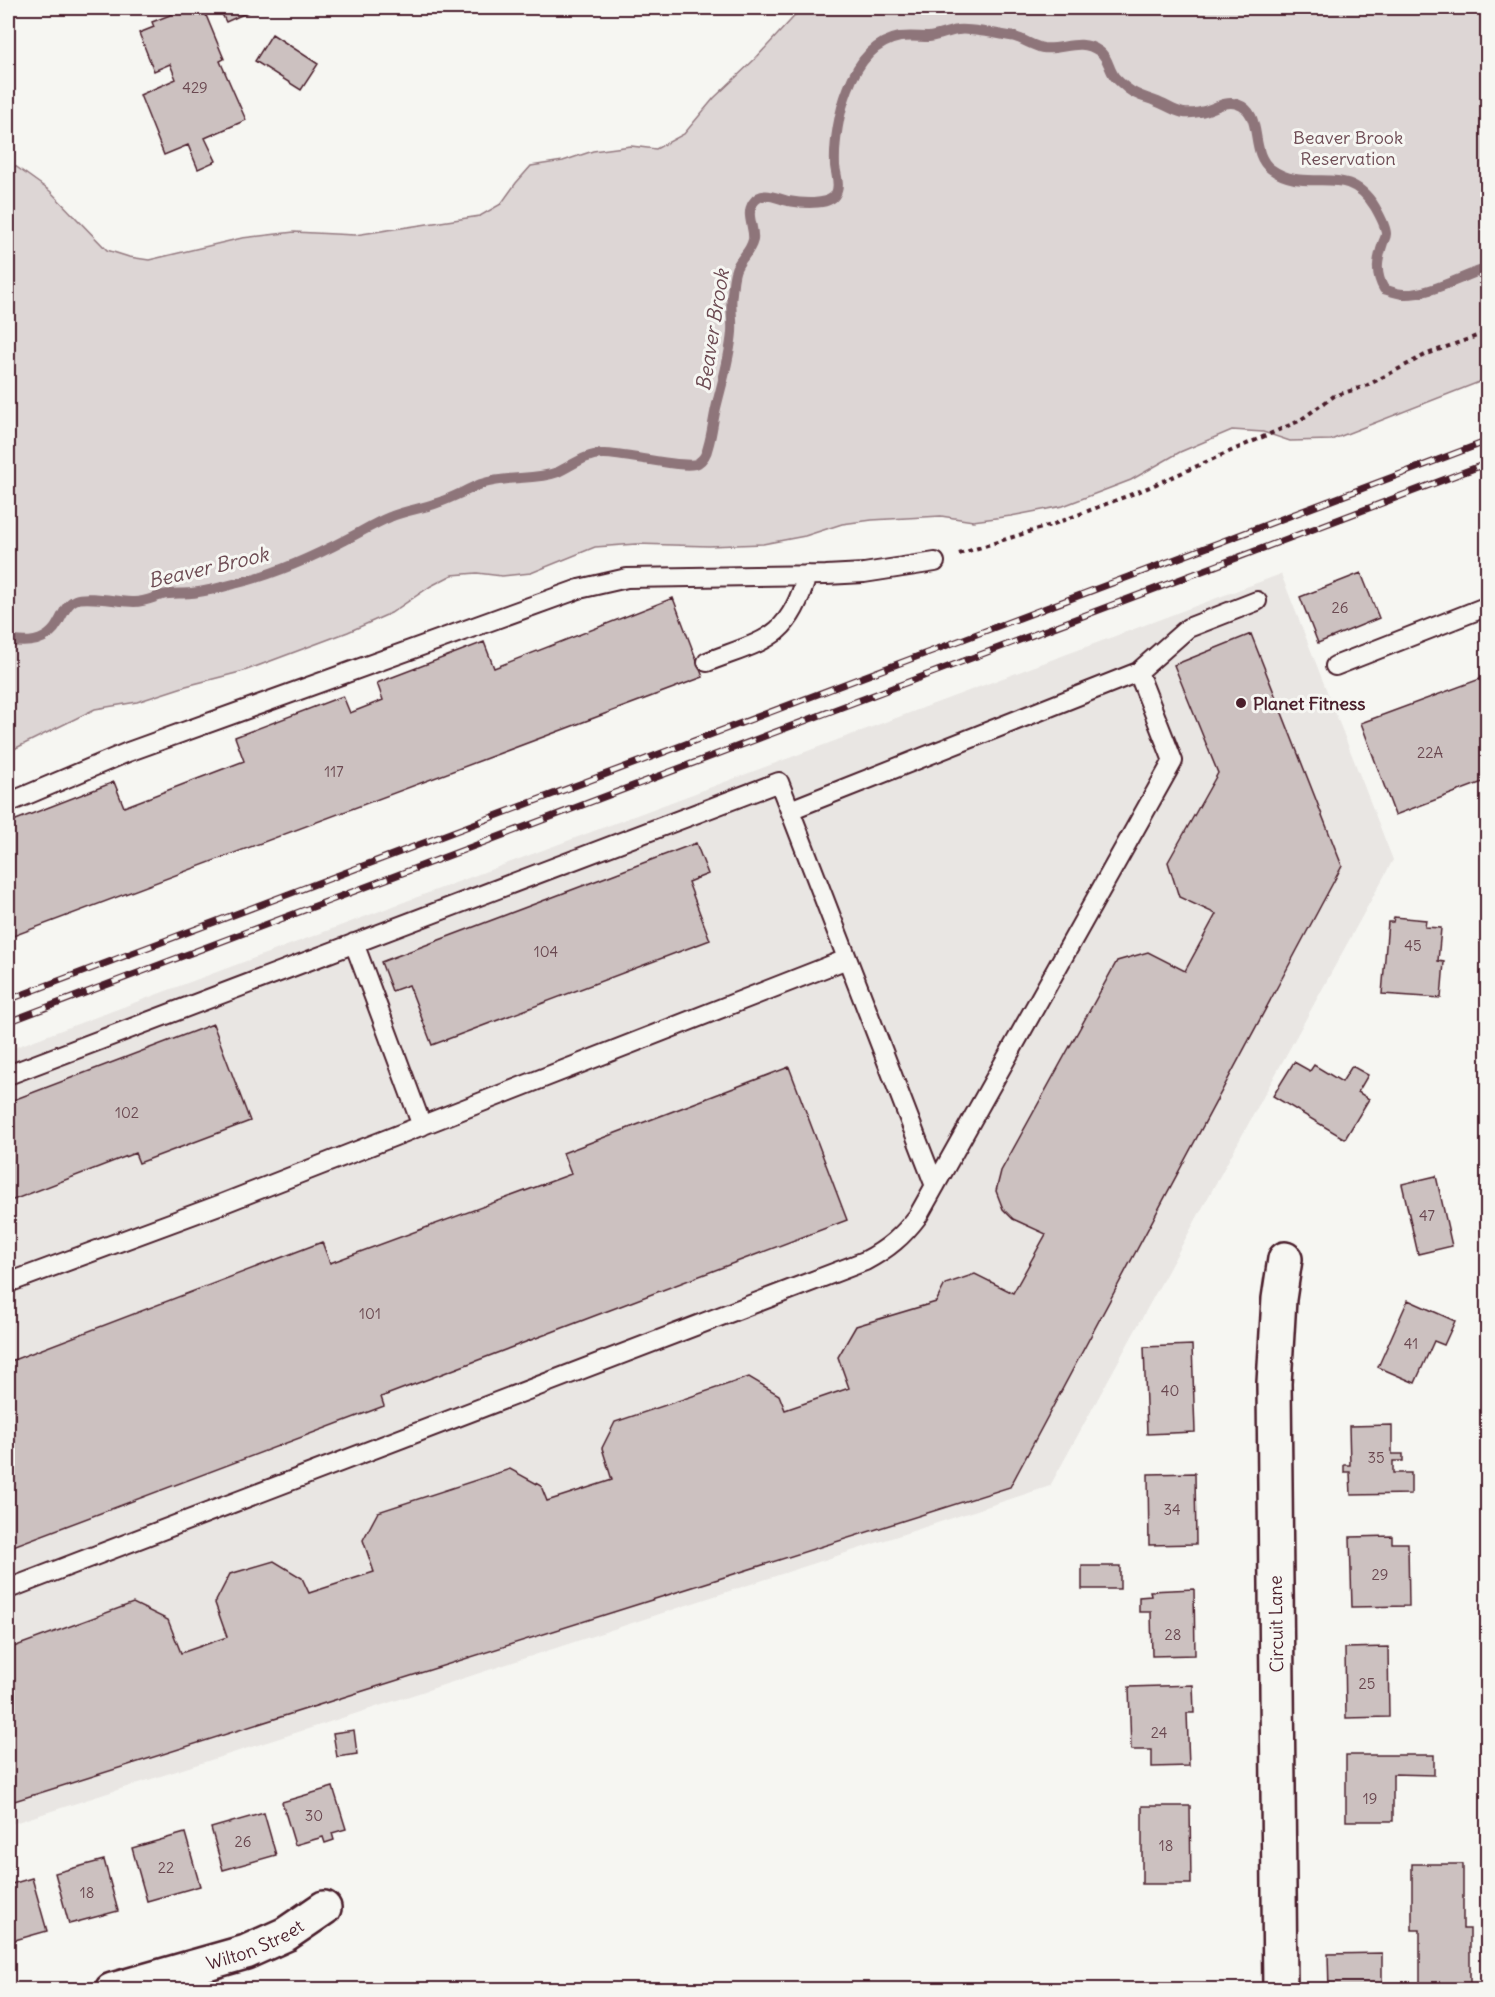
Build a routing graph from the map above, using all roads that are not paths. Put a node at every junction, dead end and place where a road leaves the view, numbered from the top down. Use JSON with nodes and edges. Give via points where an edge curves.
{"nodes":[{"id":1,"x":935,"y":562,"type":"road end"},
{"id":2,"x":807,"y":575,"type":"junction"},
{"id":3,"x":1257,"y":601,"type":"dead end"},
{"id":4,"x":1488,"y":606,"type":"edge"},
{"id":5,"x":707,"y":662,"type":"dead end"},
{"id":6,"x":1335,"y":666,"type":"dead end"},
{"id":7,"x":1138,"y":672,"type":"junction"},
{"id":8,"x":8,"y":803,"type":"edge"},
{"id":9,"x":790,"y":810,"type":"junction"},
{"id":10,"x":354,"y":943,"type":"junction"},
{"id":11,"x":847,"y":959,"type":"junction"},
{"id":12,"x":8,"y":1075,"type":"edge"},
{"id":13,"x":422,"y":1126,"type":"junction"},
{"id":14,"x":935,"y":1186,"type":"junction"},
{"id":15,"x":1285,"y":1259,"type":"dead end"},
{"id":16,"x":8,"y":1282,"type":"edge"},
{"id":17,"x":8,"y":1589,"type":"edge"},
{"id":18,"x":324,"y":1908,"type":"dead end"},
{"id":19,"x":156,"y":1984,"type":"edge"},
{"id":20,"x":112,"y":1989,"type":"edge"},
{"id":21,"x":1280,"y":1989,"type":"edge"}],
"edges":[{"from":1,"to":2,"type":"lane","via":[[864,573]]},
{"from":2,"to":5,"type":"lane","via":[[793,613],[774,634]]},
{"from":2,"to":8,"type":"lane","via":[[627,578],[579,589],[138,748]]},
{"from":3,"to":7,"type":"lane","via":[[1188,628]]},
{"from":4,"to":6,"type":"lane"},
{"from":7,"to":9,"type":"lane"},
{"from":7,"to":14,"type":"lane","via":[[1173,761]]},
{"from":9,"to":10,"type":"lane","via":[[779,782]]},
{"from":9,"to":11,"type":"lane"},
{"from":10,"to":12,"type":"lane"},
{"from":10,"to":13,"type":"lane"},
{"from":11,"to":13,"type":"lane"},
{"from":11,"to":14,"type":"lane"},
{"from":13,"to":16,"type":"lane"},
{"from":14,"to":17,"type":"lane","via":[[903,1236],[865,1261]]},
{"from":15,"to":21,"type":"street","name":"Circuit Lane","via":[[1274,1383]]},
{"from":18,"to":19,"type":"street","name":"Wilton Street","via":[[286,1934]]},
{"from":19,"to":20,"type":"street","name":"Wilton Street"}]}
